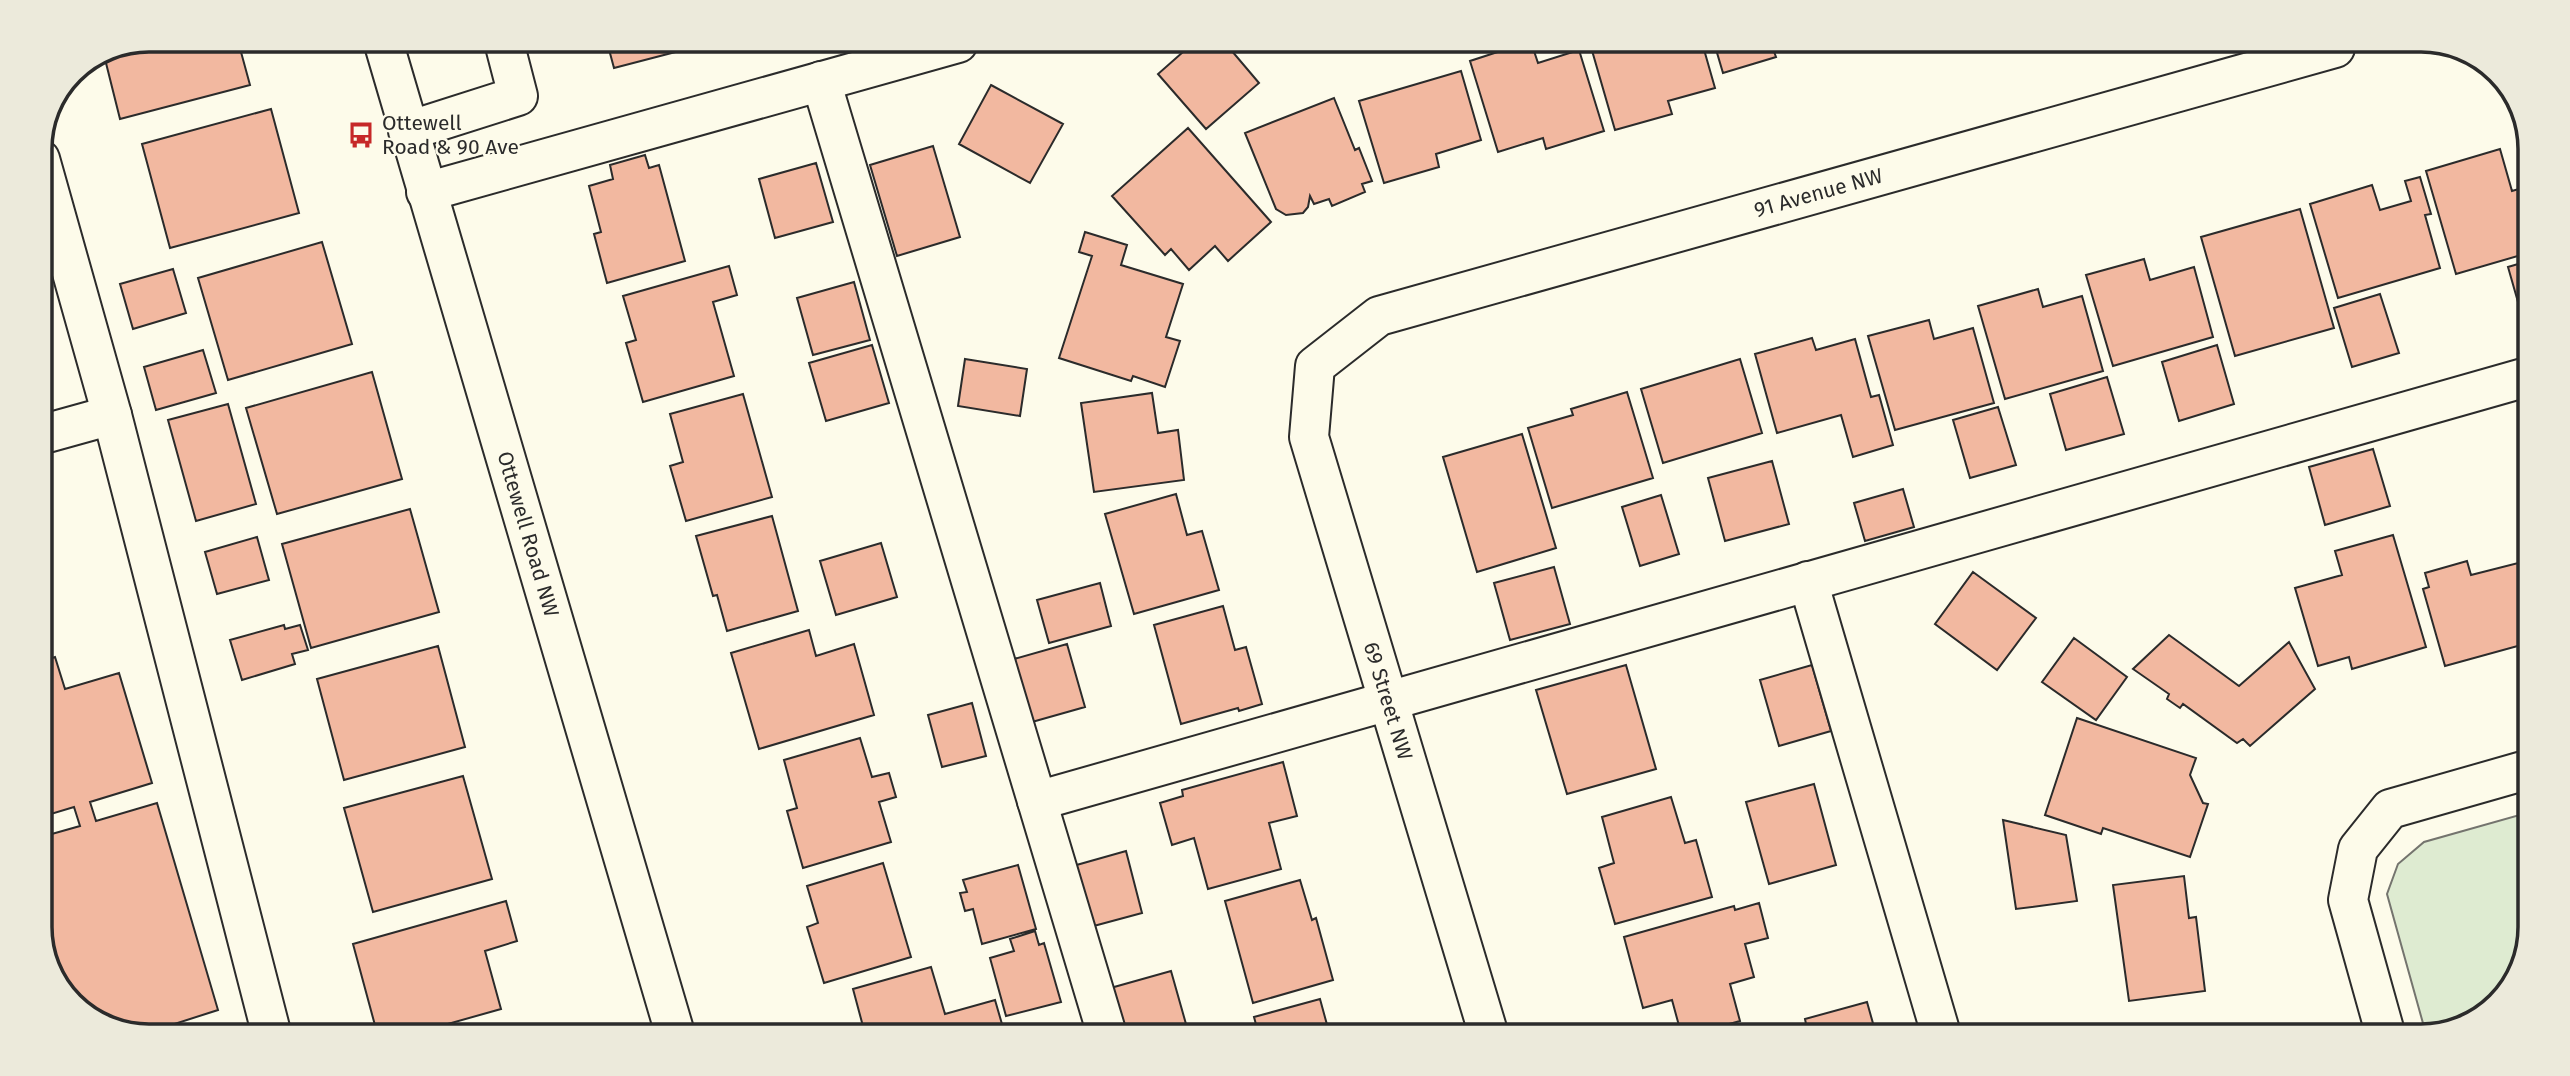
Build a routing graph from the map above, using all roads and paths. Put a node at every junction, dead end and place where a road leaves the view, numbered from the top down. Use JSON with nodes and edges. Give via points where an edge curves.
{"nodes":[{"id":1,"x":386,"y":52,"type":"edge"},
{"id":2,"x":507,"y":52,"type":"edge"},
{"id":3,"x":926,"y":52,"type":"edge"},
{"id":4,"x":2321,"y":52,"type":"edge"},
{"id":5,"x":821,"y":81,"type":"junction"},
{"id":6,"x":408,"y":131,"type":"junction"},
{"id":7,"x":426,"y":192,"type":"junction"},
{"id":8,"x":53,"y":205,"type":"edge"},
{"id":9,"x":1315,"y":366,"type":"joint"},
{"id":10,"x":2517,"y":380,"type":"edge"},
{"id":11,"x":112,"y":415,"type":"junction"},
{"id":12,"x":53,"y":431,"type":"edge"},
{"id":13,"x":1808,"y":581,"type":"junction"},
{"id":14,"x":1388,"y":701,"type":"junction"},
{"id":15,"x":2518,"y":773,"type":"edge"},
{"id":16,"x":1037,"y":800,"type":"junction"},
{"id":17,"x":269,"y":1024,"type":"edge"},
{"id":18,"x":672,"y":1024,"type":"edge"},
{"id":19,"x":1104,"y":1024,"type":"edge"},
{"id":20,"x":1486,"y":1024,"type":"edge"},
{"id":21,"x":1938,"y":1024,"type":"edge"},
{"id":22,"x":2383,"y":1024,"type":"edge"}],
"edges":[{"from":1,"to":6,"type":"street","name":"Ottewell Road NW"},
{"from":2,"to":6,"type":"street","via":[[518,96]]},
{"from":3,"to":5,"type":"street"},
{"from":4,"to":9,"type":"street","name":"91 Avenue NW","via":[[1379,316]]},
{"from":5,"to":7,"type":"street"},
{"from":5,"to":16,"type":"street"},
{"from":6,"to":7,"type":"street","name":"Ottewell Road NW"},
{"from":7,"to":18,"type":"street","name":"Ottewell Road NW"},
{"from":8,"to":11,"type":"street"},
{"from":9,"to":14,"type":"street","name":"69 Street NW","via":[[1309,437]]},
{"from":10,"to":13,"type":"street"},
{"from":11,"to":12,"type":"street"},
{"from":11,"to":17,"type":"street"},
{"from":13,"to":14,"type":"street"},
{"from":13,"to":21,"type":"street"},
{"from":14,"to":16,"type":"street"},
{"from":14,"to":20,"type":"street","name":"69 Street NW"},
{"from":15,"to":22,"type":"street","via":[[2390,809],[2358,849],[2348,900]]},
{"from":16,"to":19,"type":"street"}]}
